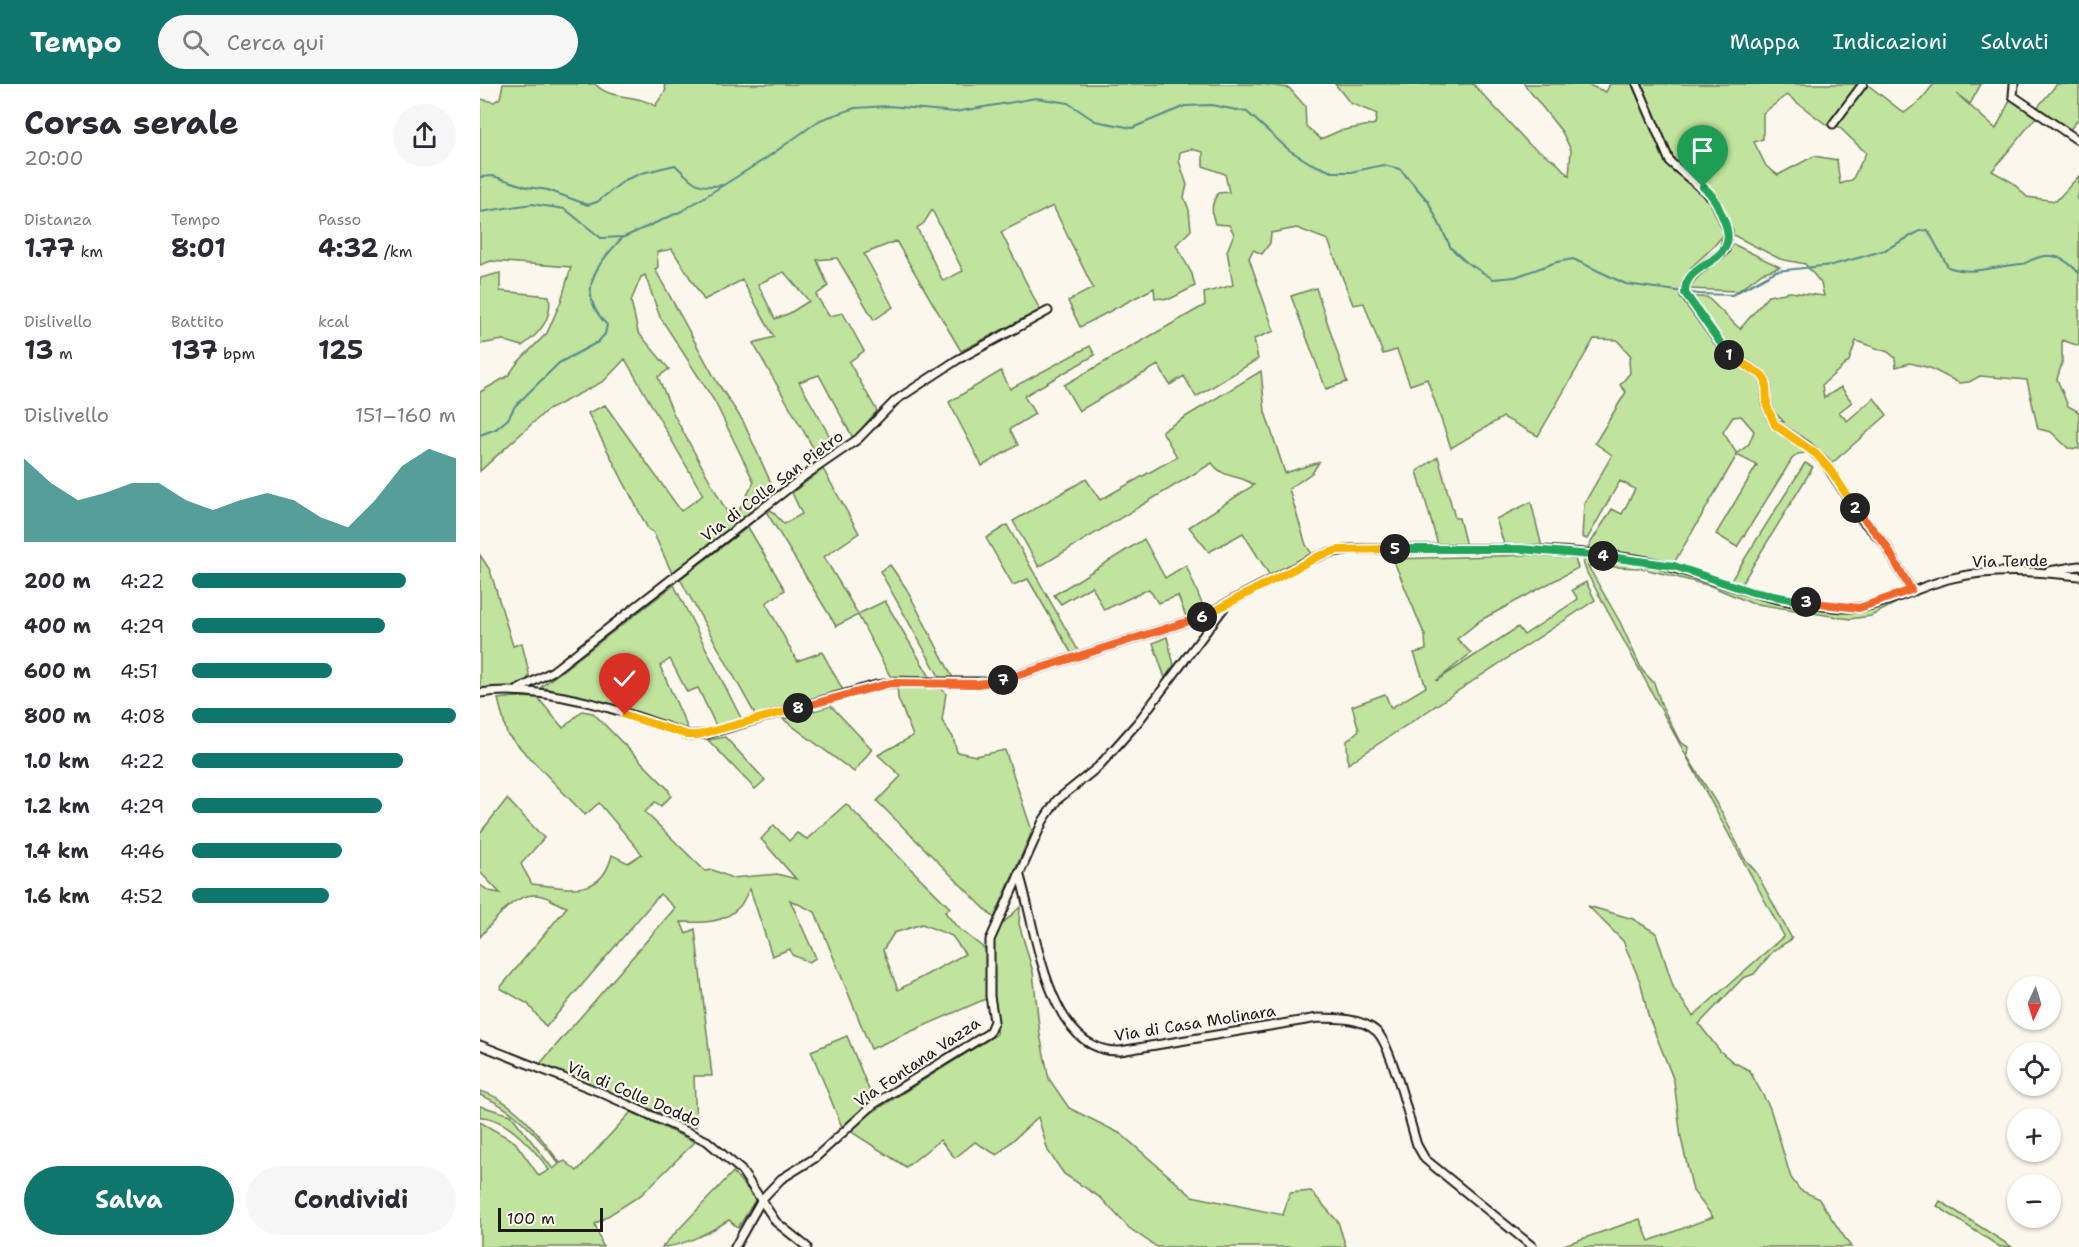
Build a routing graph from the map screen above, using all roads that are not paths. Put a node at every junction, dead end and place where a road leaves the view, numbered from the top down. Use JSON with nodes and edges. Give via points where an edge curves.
{"nodes":[{"id":1,"x":1637,"y":84,"type":"edge"},
{"id":2,"x":1863,"y":84,"type":"edge"},
{"id":3,"x":2014,"y":84,"type":"edge"},
{"id":4,"x":1833,"y":124,"type":"dead end"},
{"id":5,"x":2079,"y":141,"type":"edge"},
{"id":6,"x":1048,"y":311,"type":"dead end"},
{"id":7,"x":2079,"y":566,"type":"edge"},
{"id":8,"x":2041,"y":573,"type":"junction"},
{"id":9,"x":2079,"y":576,"type":"edge"},
{"id":10,"x":1911,"y":590,"type":"junction"},
{"id":11,"x":1226,"y":605,"type":"junction"},
{"id":12,"x":517,"y":690,"type":"junction"},
{"id":13,"x":480,"y":693,"type":"edge"},
{"id":14,"x":1019,"y":873,"type":"junction"},
{"id":15,"x":480,"y":1045,"type":"edge"},
{"id":16,"x":762,"y":1199,"type":"junction"},
{"id":17,"x":735,"y":1247,"type":"edge"},
{"id":18,"x":807,"y":1247,"type":"edge"},
{"id":19,"x":1533,"y":1247,"type":"edge"}],
"edges":[{"from":1,"to":10,"type":"street","via":[[1670,162],[1711,194],[1726,225],[1725,250],[1692,276],[1685,290],[1692,306],[1727,353],[1762,375],[1775,425],[1825,463],[1863,521],[1885,544]]},
{"from":2,"to":4,"type":"street"},
{"from":3,"to":5,"type":"street","via":[[2013,96]]},
{"from":6,"to":12,"type":"street","name":"Via di Colle San Pietro","via":[[957,360],[905,394],[858,439],[807,474],[553,671]]},
{"from":7,"to":8,"type":"street"},
{"from":8,"to":9,"type":"street","name":"Via Tende"},
{"from":8,"to":10,"type":"street","name":"Via Tende","via":[[1979,573]]},
{"from":10,"to":11,"type":"street","name":"Via Tende","via":[[1868,606],[1846,608],[1764,596],[1674,566],[1636,559],[1520,549],[1350,549],[1309,560]]},
{"from":11,"to":12,"type":"street","name":"Via Tende","via":[[1199,618],[996,682],[876,685],[706,735],[688,735],[561,696]]},
{"from":11,"to":14,"type":"street","via":[[1138,722],[1098,767],[1057,800]]},
{"from":12,"to":13,"type":"street","name":"Via Tende"},
{"from":14,"to":16,"type":"street","name":"Via Fontana Vazza","via":[[990,940],[994,1021],[989,1033],[874,1104],[815,1158],[781,1179]]},
{"from":14,"to":19,"type":"street","name":"Via di Casa Molinara","via":[[1059,1012],[1085,1040],[1102,1050],[1120,1051],[1318,1018],[1347,1020],[1374,1029],[1386,1046],[1425,1159]]},
{"from":15,"to":16,"type":"street","name":"Via di Colle Doddo","via":[[692,1132],[741,1170]]},
{"from":16,"to":17,"type":"street","name":"Via Fontana Vazza"},
{"from":16,"to":18,"type":"street","name":"Via di Colle Doddo","via":[[776,1221]]}]}
